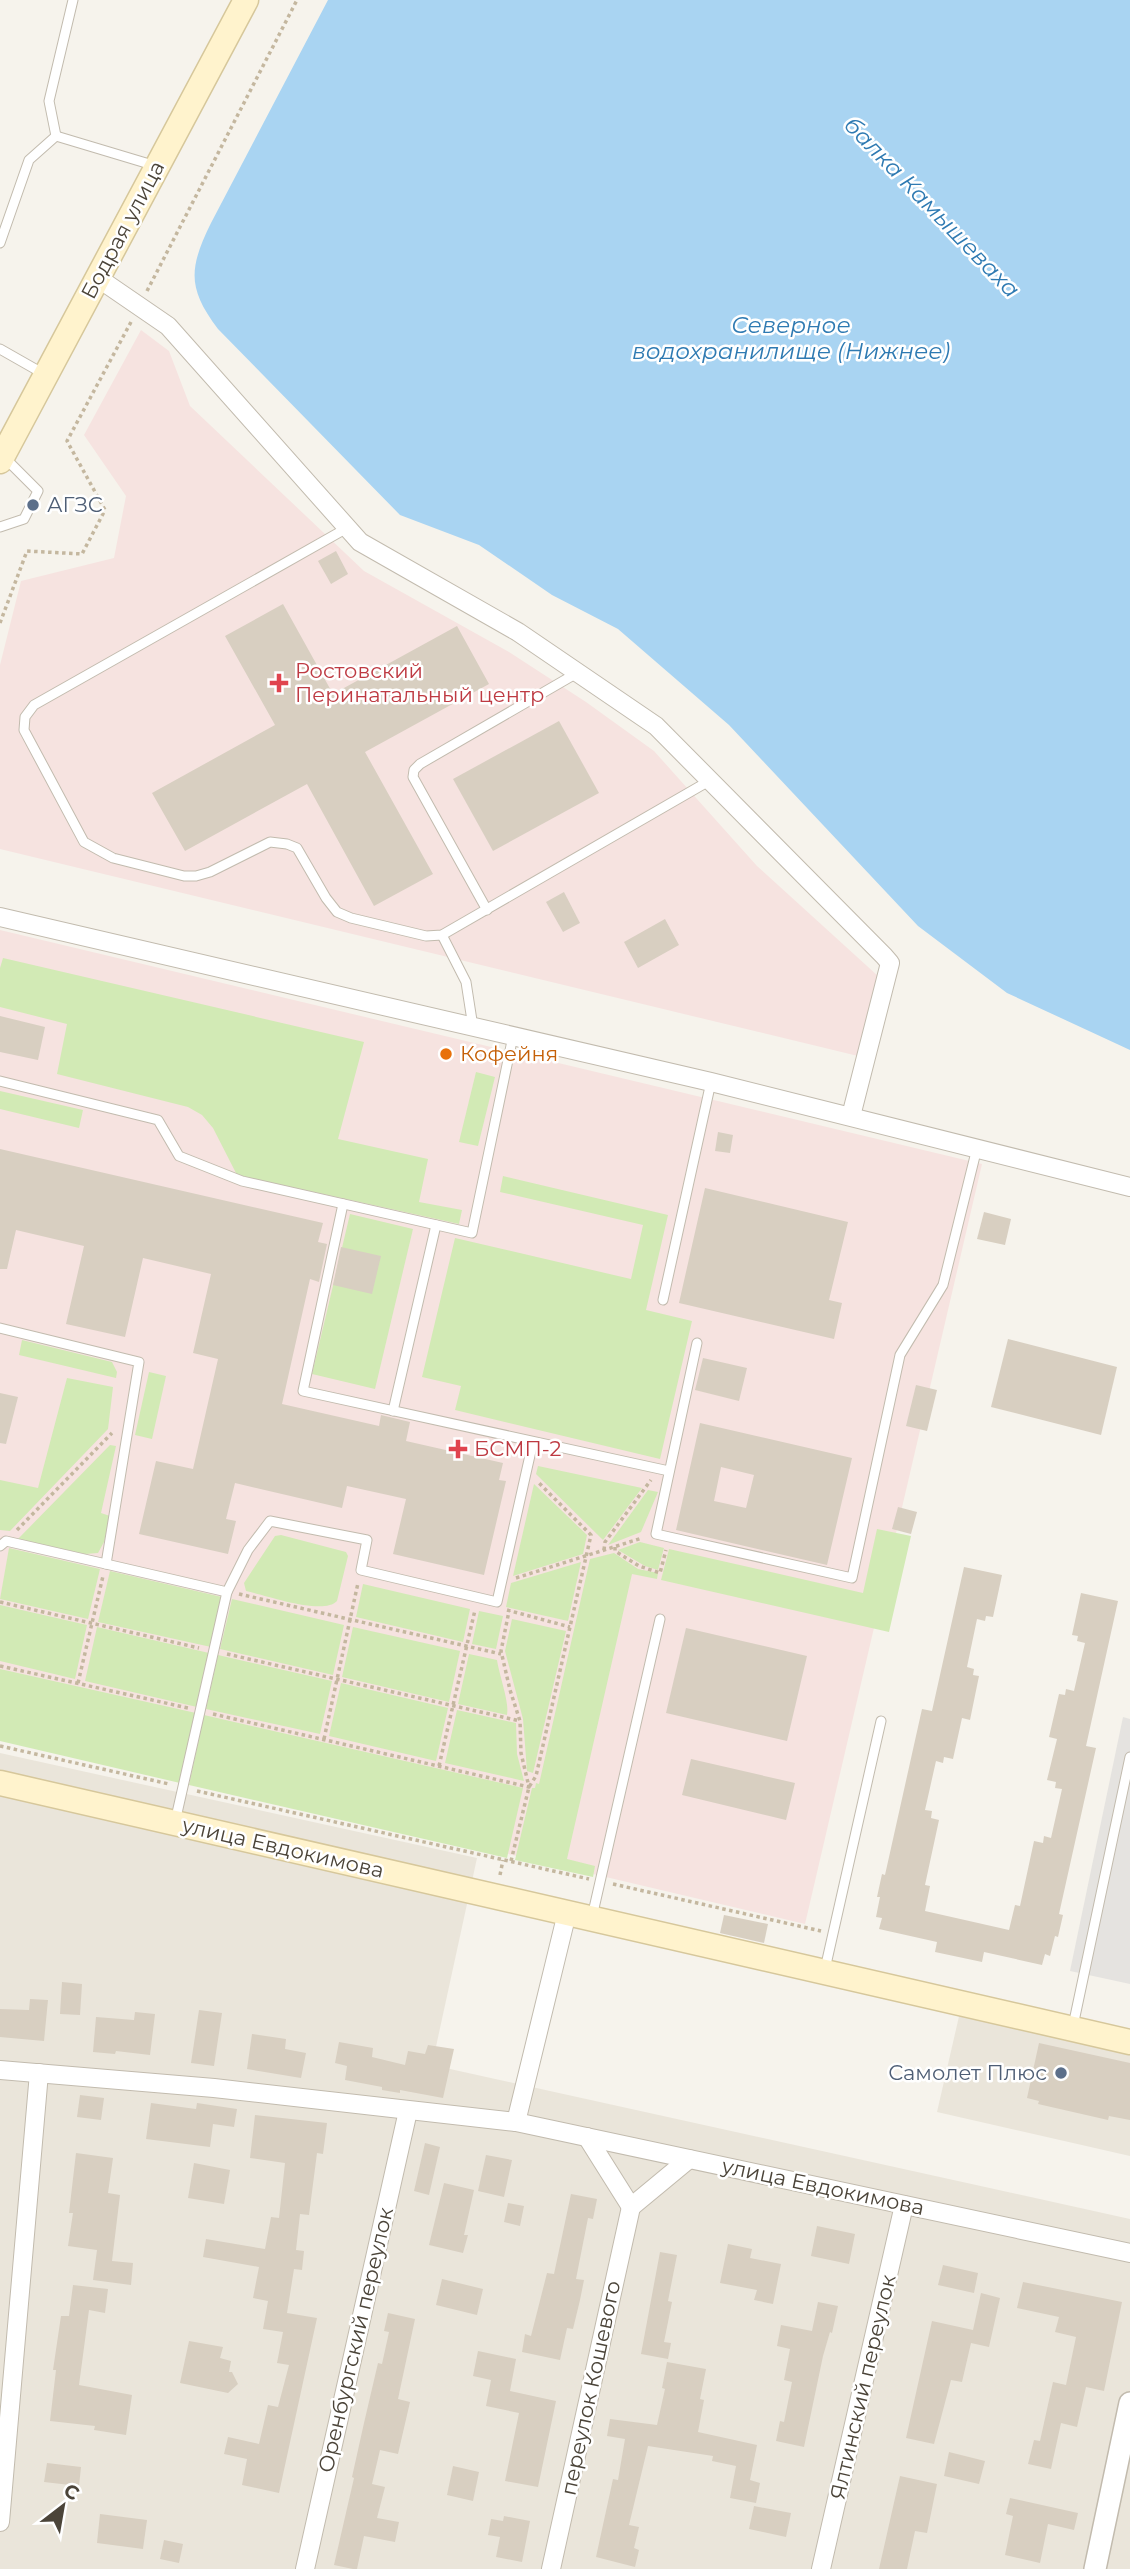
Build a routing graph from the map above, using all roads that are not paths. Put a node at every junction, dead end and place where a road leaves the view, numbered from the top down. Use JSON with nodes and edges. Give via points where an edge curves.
{"nodes":[{"id":1,"x":73,"y":0,"type":"edge"},
{"id":2,"x":246,"y":0,"type":"edge"},
{"id":3,"x":56,"y":135,"type":"junction"},
{"id":4,"x":158,"y":167,"type":"junction"},
{"id":5,"x":0,"y":243,"type":"edge"},
{"id":6,"x":98,"y":278,"type":"junction"},
{"id":7,"x":0,"y":349,"type":"edge"},
{"id":8,"x":46,"y":375,"type":"junction"},
{"id":9,"x":1,"y":458,"type":"edge"},
{"id":10,"x":0,"y":527,"type":"edge"},
{"id":11,"x":347,"y":528,"type":"junction"},
{"id":12,"x":579,"y":672,"type":"junction"},
{"id":13,"x":709,"y":780,"type":"junction"},
{"id":14,"x":487,"y":909,"type":"junction"},
{"id":15,"x":1,"y":920,"type":"edge"},
{"id":16,"x":442,"y":936,"type":"junction"},
{"id":17,"x":473,"y":1027,"type":"junction"},
{"id":18,"x":513,"y":1037,"type":"junction"},
{"id":19,"x":0,"y":1081,"type":"edge"},
{"id":20,"x":711,"y":1082,"type":"junction"},
{"id":21,"x":851,"y":1116,"type":"junction"},
{"id":22,"x":978,"y":1148,"type":"junction"},
{"id":23,"x":1130,"y":1187,"type":"edge"},
{"id":24,"x":343,"y":1204,"type":"junction"},
{"id":25,"x":436,"y":1225,"type":"junction"},
{"id":26,"x":663,"y":1300,"type":"dead end"},
{"id":27,"x":0,"y":1328,"type":"edge"},
{"id":28,"x":696,"y":1343,"type":"dead end"},
{"id":29,"x":393,"y":1411,"type":"junction"},
{"id":30,"x":533,"y":1442,"type":"junction"},
{"id":31,"x":664,"y":1470,"type":"junction"},
{"id":32,"x":0,"y":1546,"type":"edge"},
{"id":33,"x":106,"y":1564,"type":"junction"},
{"id":34,"x":227,"y":1592,"type":"junction"},
{"id":35,"x":660,"y":1619,"type":"dead end"},
{"id":36,"x":881,"y":1721,"type":"dead end"},
{"id":37,"x":1130,"y":1757,"type":"edge"},
{"id":38,"x":0,"y":1783,"type":"edge"},
{"id":39,"x":175,"y":1824,"type":"junction"},
{"id":40,"x":567,"y":1913,"type":"junction"},
{"id":41,"x":592,"y":1918,"type":"junction"},
{"id":42,"x":825,"y":1971,"type":"junction"},
{"id":43,"x":1072,"y":2028,"type":"junction"},
{"id":44,"x":1130,"y":2042,"type":"edge"},
{"id":45,"x":0,"y":2070,"type":"edge"},
{"id":46,"x":39,"y":2073,"type":"junction"},
{"id":47,"x":408,"y":2111,"type":"junction"},
{"id":48,"x":516,"y":2122,"type":"junction"},
{"id":49,"x":587,"y":2137,"type":"junction"},
{"id":50,"x":689,"y":2159,"type":"junction"},
{"id":51,"x":904,"y":2205,"type":"junction"},
{"id":52,"x":631,"y":2207,"type":"junction"},
{"id":53,"x":1130,"y":2253,"type":"edge"},
{"id":54,"x":1130,"y":2403,"type":"edge"},
{"id":55,"x":0,"y":2522,"type":"edge"},
{"id":56,"x":305,"y":2569,"type":"edge"},
{"id":57,"x":551,"y":2569,"type":"edge"},
{"id":58,"x":821,"y":2569,"type":"edge"},
{"id":59,"x":1095,"y":2569,"type":"edge"}],
"edges":[{"from":1,"to":3,"type":"lane","via":[[49,101]]},
{"from":2,"to":4,"type":"main road","name":"Бодрая улица"},
{"from":3,"to":4,"type":"lane"},
{"from":3,"to":5,"type":"lane","via":[[29,160]]},
{"from":4,"to":6,"type":"main road","name":"Бодрая улица"},
{"from":6,"to":8,"type":"main road","name":"Бодрая улица"},
{"from":6,"to":11,"type":"street","via":[[168,326]]},
{"from":7,"to":8,"type":"lane"},
{"from":8,"to":9,"type":"main road","name":"Бодрая улица"},
{"from":9,"to":10,"type":"lane","via":[[38,491],[24,519]]},
{"from":11,"to":12,"type":"street","via":[[360,542]]},
{"from":11,"to":16,"type":"lane","via":[[34,705],[25,717],[24,730],[84,842],[113,858],[196,876],[270,842],[287,844],[297,848],[337,912],[426,936]]},
{"from":12,"to":13,"type":"street","via":[[656,726]]},
{"from":12,"to":14,"type":"lane","via":[[414,770],[413,777]]},
{"from":13,"to":14,"type":"lane"},
{"from":13,"to":21,"type":"street","via":[[890,963]]},
{"from":14,"to":16,"type":"lane"},
{"from":15,"to":17,"type":"street"},
{"from":16,"to":17,"type":"lane","via":[[466,982]]},
{"from":17,"to":18,"type":"street"},
{"from":18,"to":20,"type":"street"},
{"from":18,"to":25,"type":"lane","via":[[472,1233]]},
{"from":19,"to":24,"type":"lane","via":[[158,1120],[179,1156],[242,1181]]},
{"from":20,"to":21,"type":"street"},
{"from":20,"to":26,"type":"lane"},
{"from":21,"to":22,"type":"street"},
{"from":22,"to":23,"type":"street"},
{"from":22,"to":31,"type":"lane","via":[[943,1284],[900,1355],[852,1578],[656,1534]]},
{"from":24,"to":25,"type":"lane"},
{"from":24,"to":29,"type":"lane","via":[[303,1391]]},
{"from":25,"to":29,"type":"lane"},
{"from":27,"to":33,"type":"lane","via":[[139,1362]]},
{"from":28,"to":31,"type":"lane"},
{"from":29,"to":30,"type":"lane"},
{"from":30,"to":31,"type":"lane"},
{"from":30,"to":34,"type":"lane","via":[[498,1602],[361,1570],[367,1540],[270,1521],[248,1550]]},
{"from":32,"to":33,"type":"lane","via":[[5,1541]]},
{"from":33,"to":34,"type":"lane"},
{"from":34,"to":39,"type":"lane"},
{"from":35,"to":41,"type":"lane"},
{"from":36,"to":42,"type":"lane"},
{"from":37,"to":43,"type":"lane"},
{"from":38,"to":39,"type":"main road","name":"улица Евдокимова"},
{"from":39,"to":40,"type":"main road","name":"улица Евдокимова"},
{"from":40,"to":41,"type":"main road","name":"улица Евдокимова"},
{"from":40,"to":48,"type":"street"},
{"from":41,"to":42,"type":"main road","name":"улица Евдокимова"},
{"from":42,"to":43,"type":"main road","name":"улица Евдокимова"},
{"from":43,"to":44,"type":"main road","name":"улица Евдокимова"},
{"from":45,"to":46,"type":"street","name":"улица Евдокимова"},
{"from":46,"to":47,"type":"street","name":"улица Евдокимова"},
{"from":46,"to":55,"type":"street"},
{"from":47,"to":48,"type":"street","name":"улица Евдокимова"},
{"from":47,"to":56,"type":"street","name":"Оренбургский переулок"},
{"from":48,"to":49,"type":"street","name":"улица Евдокимова"},
{"from":49,"to":50,"type":"street","name":"улица Евдокимова"},
{"from":49,"to":52,"type":"street"},
{"from":50,"to":51,"type":"street","name":"улица Евдокимова"},
{"from":50,"to":52,"type":"street"},
{"from":51,"to":53,"type":"street","name":"улица Евдокимова"},
{"from":51,"to":58,"type":"street","name":"Ялтинский переулок"},
{"from":52,"to":57,"type":"street","name":"переулок Кошевого"},
{"from":54,"to":59,"type":"street"}]}
